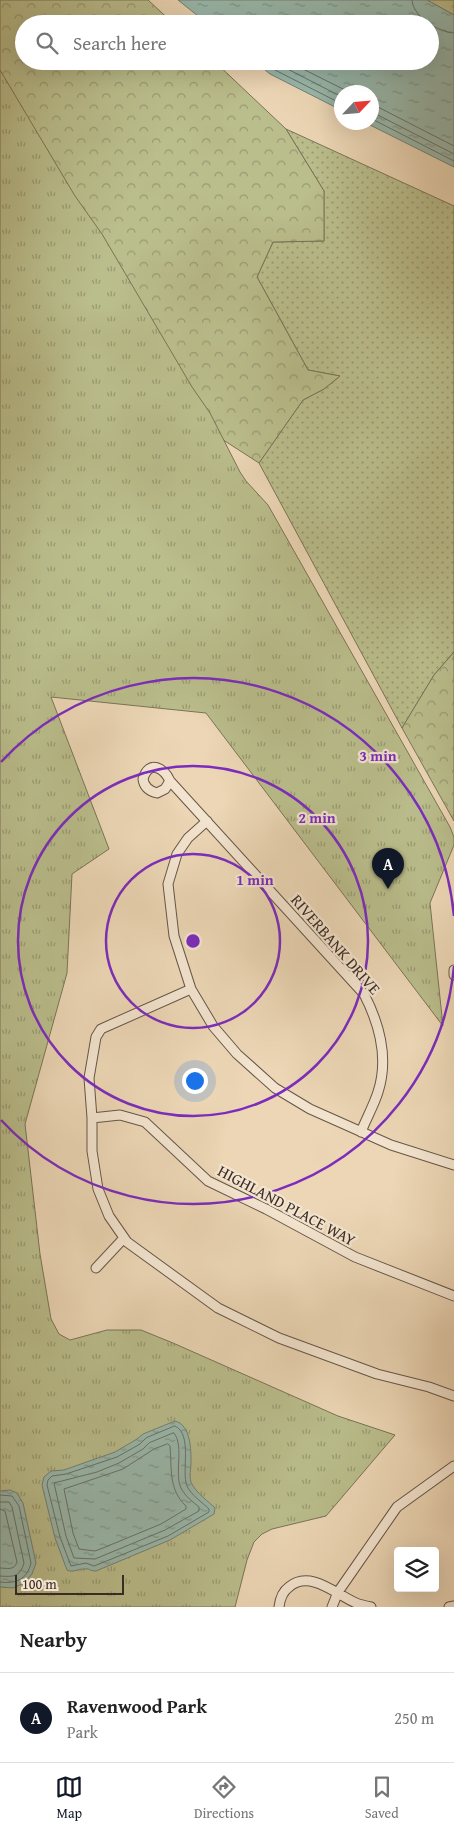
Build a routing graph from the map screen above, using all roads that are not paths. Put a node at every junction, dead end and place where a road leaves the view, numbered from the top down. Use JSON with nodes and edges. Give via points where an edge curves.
{"nodes":[{"id":1,"x":170,"y":781,"type":"dead end"},
{"id":2,"x":206,"y":821,"type":"junction"},
{"id":3,"x":454,"y":970,"type":"edge"},
{"id":4,"x":454,"y":974,"type":"edge"},
{"id":5,"x":190,"y":989,"type":"junction"},
{"id":6,"x":92,"y":1118,"type":"junction"},
{"id":7,"x":361,"y":1132,"type":"junction"},
{"id":8,"x":454,"y":1165,"type":"edge"},
{"id":9,"x":124,"y":1238,"type":"junction"},
{"id":10,"x":96,"y":1268,"type":"dead end"},
{"id":11,"x":454,"y":1296,"type":"edge"},
{"id":12,"x":454,"y":1396,"type":"edge"},
{"id":13,"x":454,"y":1466,"type":"edge"},
{"id":14,"x":338,"y":1592,"type":"junction"},
{"id":15,"x":454,"y":1606,"type":"edge"},
{"id":16,"x":279,"y":1607,"type":"edge"},
{"id":17,"x":332,"y":1607,"type":"edge"},
{"id":18,"x":371,"y":1607,"type":"edge"},
{"id":19,"x":449,"y":1607,"type":"edge"}],
"edges":[{"from":1,"to":2,"type":"street","name":"RIVERBANK DRIVE"},
{"from":2,"to":5,"type":"street","via":[[176,854],[168,884],[174,936]]},
{"from":2,"to":7,"type":"street","name":"RIVERBANK DRIVE","via":[[364,994],[374,1014],[380,1034],[383,1068],[378,1092]]},
{"from":3,"to":4,"type":"street"},
{"from":5,"to":6,"type":"street","via":[[101,1029],[96,1037],[89,1078]]},
{"from":5,"to":7,"type":"street","via":[[213,1026],[231,1047],[275,1088],[310,1109]]},
{"from":6,"to":9,"type":"street","via":[[92,1151],[98,1189],[109,1216]]},
{"from":6,"to":11,"type":"street","name":"HIGHLAND PLACE WAY","via":[[120,1115],[145,1122],[208,1181],[355,1257]]},
{"from":7,"to":8,"type":"street"},
{"from":9,"to":10,"type":"street"},
{"from":9,"to":12,"type":"street","via":[[218,1308],[279,1338],[377,1374]]},
{"from":13,"to":14,"type":"street","via":[[397,1507]]},
{"from":14,"to":16,"type":"street","via":[[300,1581],[284,1591]]},
{"from":14,"to":17,"type":"street"},
{"from":14,"to":18,"type":"street","via":[[356,1603]]},
{"from":15,"to":19,"type":"street"}]}
